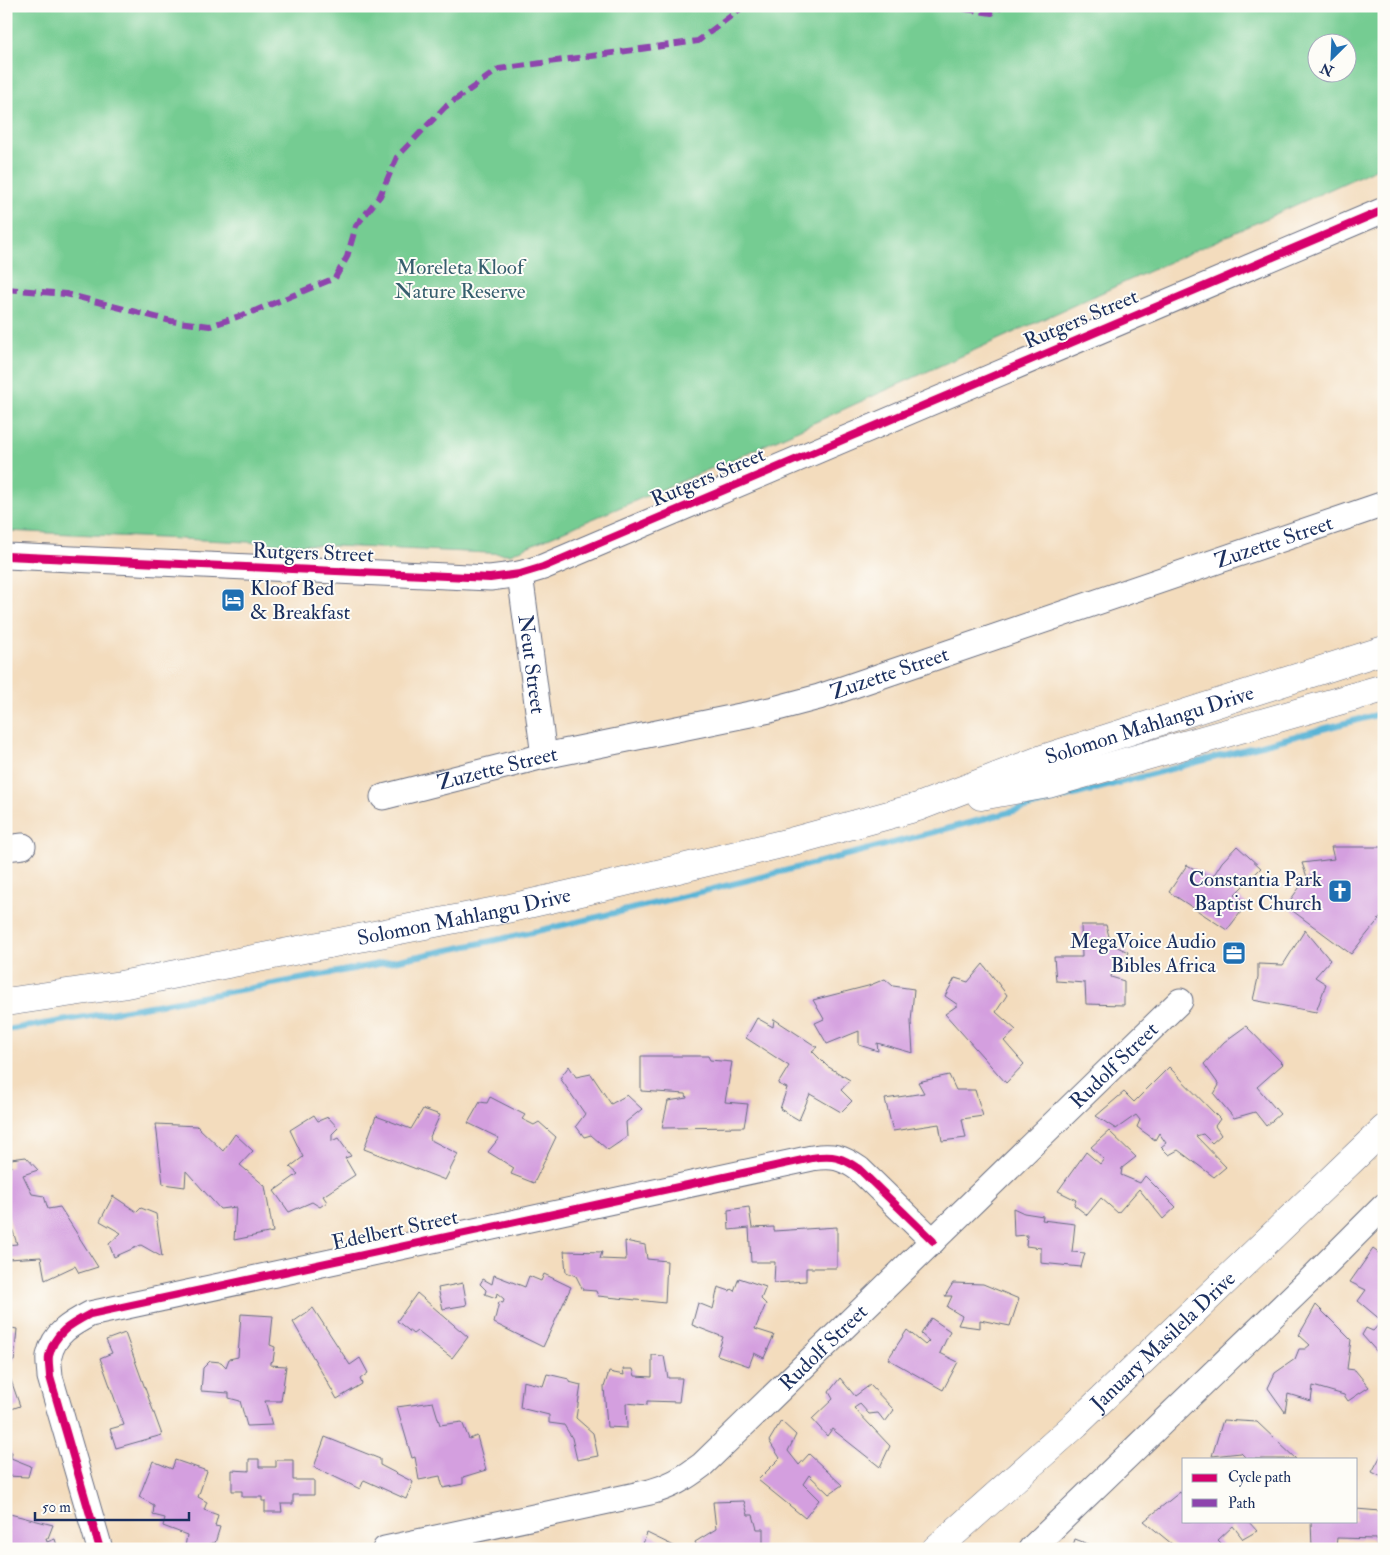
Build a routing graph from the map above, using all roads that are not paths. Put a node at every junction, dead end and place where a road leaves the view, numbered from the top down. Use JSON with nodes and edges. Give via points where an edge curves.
{"nodes":[{"id":1,"x":1384,"y":210,"type":"edge"},
{"id":2,"x":1384,"y":504,"type":"edge"},
{"id":3,"x":6,"y":556,"type":"edge"},
{"id":4,"x":520,"y":574,"type":"junction"},
{"id":5,"x":1384,"y":650,"type":"edge"},
{"id":6,"x":1384,"y":688,"type":"edge"},
{"id":7,"x":544,"y":756,"type":"junction"},
{"id":8,"x":383,"y":797,"type":"dead end"},
{"id":9,"x":918,"y":807,"type":"junction"},
{"id":10,"x":1180,"y":1000,"type":"dead end"},
{"id":11,"x":6,"y":1002,"type":"edge"},
{"id":12,"x":1384,"y":1129,"type":"edge"},
{"id":13,"x":1384,"y":1206,"type":"edge"},
{"id":14,"x":933,"y":1241,"type":"junction"},
{"id":15,"x":100,"y":1549,"type":"edge"},
{"id":16,"x":385,"y":1549,"type":"edge"},
{"id":17,"x":936,"y":1549,"type":"edge"},
{"id":18,"x":1031,"y":1549,"type":"edge"}],
"edges":[{"from":1,"to":4,"type":"street","name":"Rutgers Street"},
{"from":2,"to":7,"type":"street","name":"Zuzette Street","via":[[819,697]]},
{"from":3,"to":4,"type":"street","name":"Rutgers Street","via":[[490,578]]},
{"from":4,"to":7,"type":"street","name":"Neut Street"},
{"from":5,"to":9,"type":"main road","name":"Solomon Mahlangu Drive","via":[[1046,758]]},
{"from":6,"to":9,"type":"main road","name":"Solomon Mahlangu Drive","via":[[1048,784]]},
{"from":7,"to":8,"type":"street","name":"Zuzette Street"},
{"from":9,"to":11,"type":"main road","name":"Solomon Mahlangu Drive","via":[[781,844],[506,909],[121,985]]},
{"from":10,"to":14,"type":"street","name":"Rudolf Street"},
{"from":12,"to":17,"type":"main road","name":"January Masilela Drive","via":[[1076,1424]]},
{"from":13,"to":18,"type":"street"},
{"from":14,"to":15,"type":"street","name":"Edelbert Street","via":[[859,1169],[830,1156],[90,1314],[69,1324],[58,1337],[49,1357],[50,1377]]},
{"from":14,"to":16,"type":"street","name":"Rudolf Street","via":[[702,1465],[684,1478],[650,1492]]}]}
